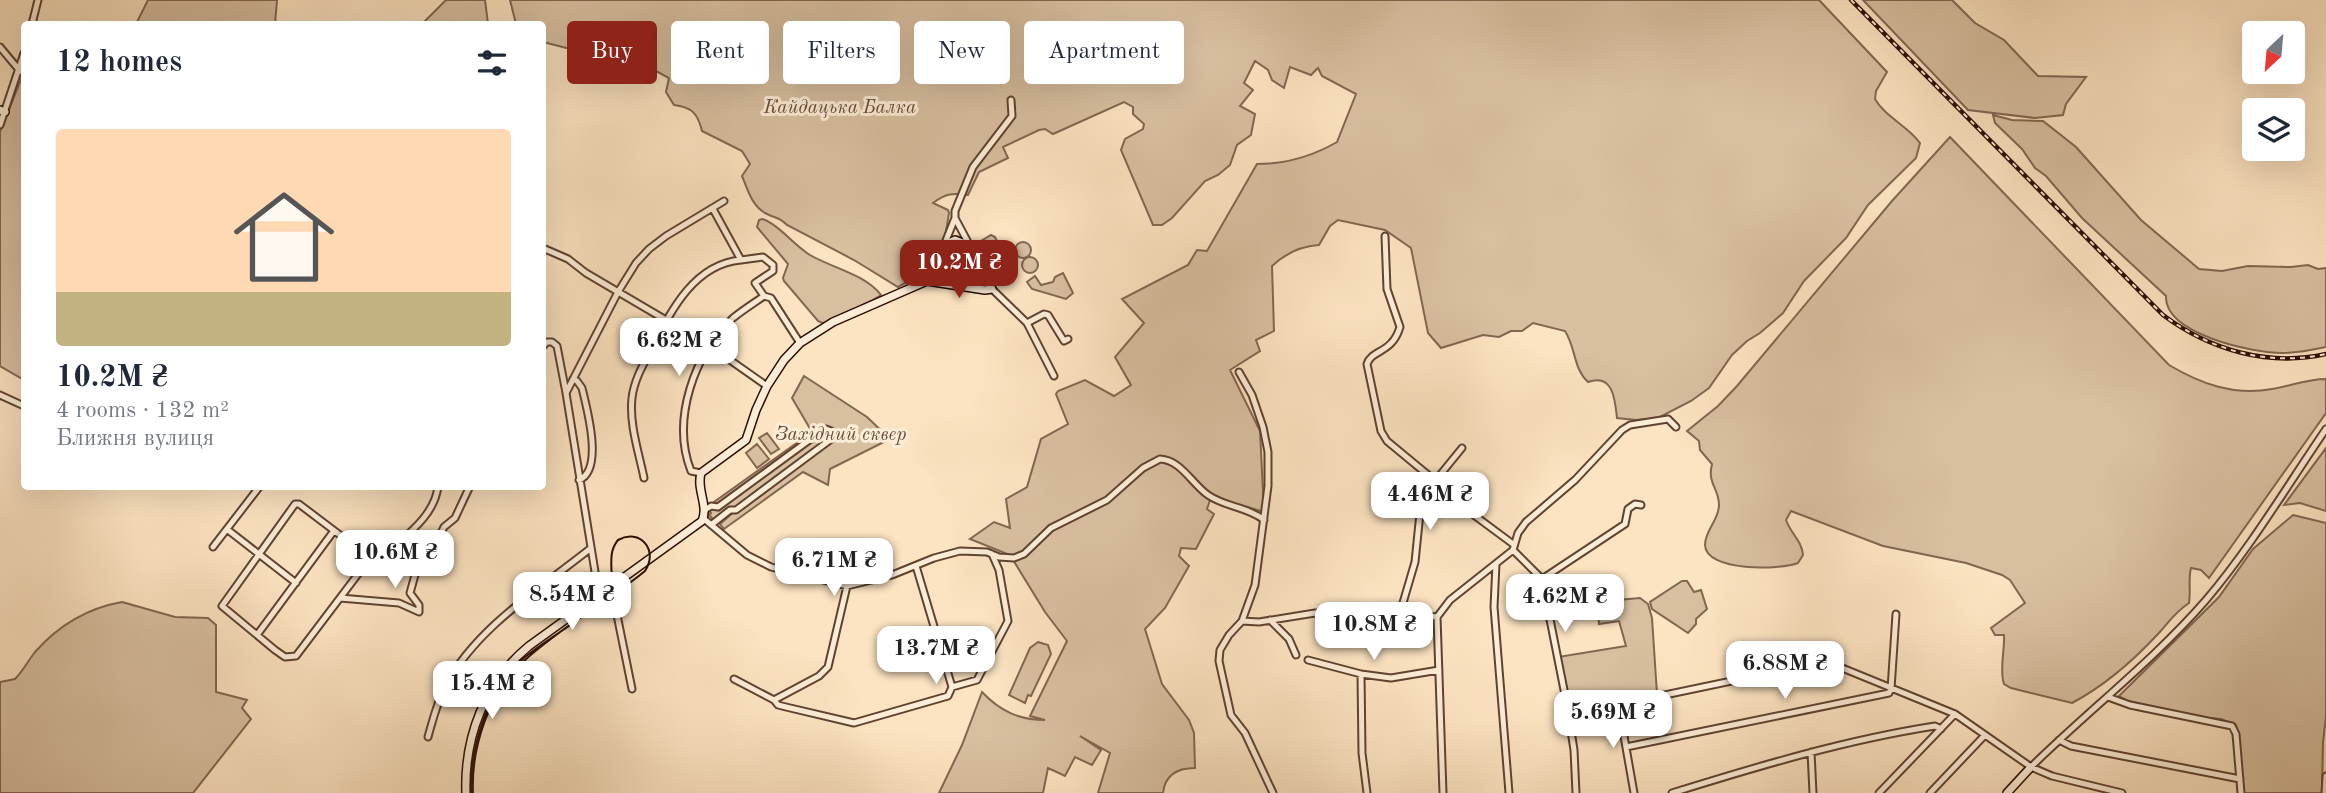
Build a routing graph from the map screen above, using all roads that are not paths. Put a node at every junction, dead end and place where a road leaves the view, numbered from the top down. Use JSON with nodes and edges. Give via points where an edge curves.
{"nodes":[{"id":1,"x":38,"y":0,"type":"edge"},
{"id":2,"x":33,"y":21,"type":"edge"},
{"id":3,"x":0,"y":47,"type":"edge"},
{"id":4,"x":21,"y":66,"type":"edge"},
{"id":5,"x":20,"y":71,"type":"junction"},
{"id":6,"x":1011,"y":100,"type":"dead end"},
{"id":7,"x":3,"y":111,"type":"edge"},
{"id":8,"x":0,"y":125,"type":"edge"},
{"id":9,"x":724,"y":201,"type":"dead end"},
{"id":10,"x":713,"y":209,"type":"junction"},
{"id":11,"x":955,"y":218,"type":"junction"},
{"id":12,"x":1385,"y":236,"type":"dead end"},
{"id":13,"x":970,"y":246,"type":"junction"},
{"id":14,"x":546,"y":249,"type":"edge"},
{"id":15,"x":941,"y":252,"type":"junction"},
{"id":16,"x":741,"y":260,"type":"junction"},
{"id":17,"x":927,"y":281,"type":"junction"},
{"id":18,"x":992,"y":289,"type":"junction"},
{"id":19,"x":618,"y":292,"type":"junction"},
{"id":20,"x":764,"y":296,"type":"junction"},
{"id":21,"x":666,"y":320,"type":"junction"},
{"id":22,"x":1027,"y":323,"type":"junction"},
{"id":23,"x":1068,"y":339,"type":"dead end"},
{"id":24,"x":546,"y":343,"type":"edge"},
{"id":25,"x":800,"y":343,"type":"junction"},
{"id":26,"x":710,"y":345,"type":"junction"},
{"id":27,"x":1239,"y":372,"type":"dead end"},
{"id":28,"x":1054,"y":376,"type":"dead end"},
{"id":29,"x":573,"y":379,"type":"junction"},
{"id":30,"x":767,"y":386,"type":"junction"},
{"id":31,"x":566,"y":393,"type":"junction"},
{"id":32,"x":0,"y":395,"type":"edge"},
{"id":33,"x":21,"y":405,"type":"edge"},
{"id":34,"x":1676,"y":427,"type":"dead end"},
{"id":35,"x":2326,"y":429,"type":"edge"},
{"id":36,"x":1462,"y":448,"type":"dead end"},
{"id":37,"x":701,"y":473,"type":"junction"},
{"id":38,"x":644,"y":478,"type":"dead end"},
{"id":39,"x":579,"y":480,"type":"junction"},
{"id":40,"x":1435,"y":482,"type":"junction"},
{"id":41,"x":1377,"y":483,"type":"dead end"},
{"id":42,"x":257,"y":490,"type":"edge"},
{"id":43,"x":437,"y":490,"type":"edge"},
{"id":44,"x":468,"y":490,"type":"edge"},
{"id":45,"x":1425,"y":500,"type":"junction"},
{"id":46,"x":1641,"y":505,"type":"dead end"},
{"id":47,"x":704,"y":514,"type":"junction"},
{"id":48,"x":1264,"y":520,"type":"junction"},
{"id":49,"x":711,"y":525,"type":"junction"},
{"id":50,"x":228,"y":530,"type":"junction"},
{"id":51,"x":333,"y":532,"type":"junction"},
{"id":52,"x":213,"y":547,"type":"dead end"},
{"id":53,"x":1513,"y":547,"type":"junction"},
{"id":54,"x":591,"y":548,"type":"junction"},
{"id":55,"x":992,"y":554,"type":"junction"},
{"id":56,"x":259,"y":555,"type":"junction"},
{"id":57,"x":385,"y":555,"type":"junction"},
{"id":58,"x":369,"y":557,"type":"junction"},
{"id":59,"x":418,"y":564,"type":"junction"},
{"id":60,"x":1496,"y":564,"type":"junction"},
{"id":61,"x":916,"y":566,"type":"junction"},
{"id":62,"x":1542,"y":579,"type":"junction"},
{"id":63,"x":296,"y":583,"type":"junction"},
{"id":64,"x":847,"y":586,"type":"junction"},
{"id":65,"x":603,"y":593,"type":"junction"},
{"id":66,"x":340,"y":598,"type":"junction"},
{"id":67,"x":1400,"y":613,"type":"junction"},
{"id":68,"x":1896,"y":614,"type":"dead end"},
{"id":69,"x":1437,"y":617,"type":"junction"},
{"id":70,"x":1270,"y":620,"type":"junction"},
{"id":71,"x":1242,"y":621,"type":"junction"},
{"id":72,"x":257,"y":635,"type":"junction"},
{"id":73,"x":1296,"y":655,"type":"dead end"},
{"id":74,"x":1308,"y":660,"type":"dead end"},
{"id":75,"x":1439,"y":670,"type":"junction"},
{"id":76,"x":1361,"y":674,"type":"junction"},
{"id":77,"x":734,"y":679,"type":"dead end"},
{"id":78,"x":952,"y":687,"type":"junction"},
{"id":79,"x":632,"y":689,"type":"dead end"},
{"id":80,"x":1891,"y":689,"type":"junction"},
{"id":81,"x":2108,"y":697,"type":"junction"},
{"id":82,"x":774,"y":700,"type":"junction"},
{"id":83,"x":1618,"y":702,"type":"junction"},
{"id":84,"x":1567,"y":705,"type":"junction"},
{"id":85,"x":1955,"y":713,"type":"junction"},
{"id":86,"x":1941,"y":729,"type":"junction"},
{"id":87,"x":1985,"y":735,"type":"junction"},
{"id":88,"x":428,"y":737,"type":"dead end"},
{"id":89,"x":2059,"y":740,"type":"junction"},
{"id":90,"x":1626,"y":747,"type":"junction"},
{"id":91,"x":1811,"y":752,"type":"junction"},
{"id":92,"x":2031,"y":767,"type":"junction"},
{"id":93,"x":2326,"y":776,"type":"edge"},
{"id":94,"x":2240,"y":779,"type":"junction"},
{"id":95,"x":2325,"y":790,"type":"edge"},
{"id":96,"x":466,"y":793,"type":"edge"},
{"id":97,"x":1273,"y":793,"type":"edge"},
{"id":98,"x":1367,"y":793,"type":"edge"},
{"id":99,"x":1443,"y":793,"type":"edge"},
{"id":100,"x":1509,"y":793,"type":"edge"},
{"id":101,"x":1576,"y":793,"type":"edge"},
{"id":102,"x":1634,"y":793,"type":"edge"},
{"id":103,"x":1672,"y":793,"type":"edge"},
{"id":104,"x":1813,"y":793,"type":"edge"},
{"id":105,"x":1879,"y":793,"type":"edge"},
{"id":106,"x":1930,"y":793,"type":"edge"},
{"id":107,"x":2007,"y":793,"type":"edge"},
{"id":108,"x":2122,"y":793,"type":"edge"},
{"id":109,"x":2241,"y":793,"type":"edge"}],
"edges":[{"from":1,"to":2,"type":"street"},
{"from":3,"to":5,"type":"street"},
{"from":4,"to":5,"type":"street"},
{"from":5,"to":7,"type":"street"},
{"from":6,"to":11,"type":"street","via":[[1012,116],[968,177]]},
{"from":7,"to":8,"type":"street"},
{"from":9,"to":10,"type":"street"},
{"from":10,"to":16,"type":"street"},
{"from":10,"to":19,"type":"street","via":[[649,249]]},
{"from":11,"to":13,"type":"street"},
{"from":11,"to":15,"type":"street"},
{"from":12,"to":40,"type":"street","via":[[1387,289],[1400,327],[1388,349],[1369,359],[1368,377],[1387,441]]},
{"from":13,"to":15,"type":"street","via":[[955,240]]},
{"from":13,"to":18,"type":"street"},
{"from":14,"to":19,"type":"street"},
{"from":15,"to":17,"type":"street"},
{"from":16,"to":20,"type":"street","via":[[763,257],[773,265],[773,271],[755,283]]},
{"from":16,"to":21,"type":"street","via":[[699,277]]},
{"from":17,"to":18,"type":"street"},
{"from":17,"to":25,"type":"street","via":[[833,322]]},
{"from":18,"to":22,"type":"street"},
{"from":19,"to":21,"type":"street"},
{"from":19,"to":29,"type":"street"},
{"from":20,"to":25,"type":"street","via":[[771,298]]},
{"from":20,"to":26,"type":"street","via":[[734,318]]},
{"from":21,"to":26,"type":"street"},
{"from":21,"to":38,"type":"street","via":[[640,371],[631,408]]},
{"from":22,"to":23,"type":"street","via":[[1048,315],[1063,341]]},
{"from":22,"to":28,"type":"street"},
{"from":24,"to":31,"type":"street","via":[[557,346]]},
{"from":25,"to":30,"type":"street"},
{"from":26,"to":30,"type":"street"},
{"from":26,"to":37,"type":"street","via":[[692,380],[683,433],[691,471]]},
{"from":27,"to":48,"type":"street","via":[[1254,399],[1268,453]]},
{"from":29,"to":31,"type":"street"},
{"from":29,"to":39,"type":"street","via":[[582,388],[593,448],[589,472]]},
{"from":30,"to":37,"type":"street","via":[[746,440]]},
{"from":31,"to":39,"type":"street"},
{"from":32,"to":33,"type":"street"},
{"from":34,"to":53,"type":"street","via":[[1668,419],[1622,430],[1526,522]]},
{"from":35,"to":81,"type":"street","via":[[2206,600]]},
{"from":36,"to":40,"type":"street"},
{"from":37,"to":47,"type":"street"},
{"from":39,"to":54,"type":"street"},
{"from":40,"to":45,"type":"street"},
{"from":40,"to":53,"type":"street"},
{"from":41,"to":45,"type":"street"},
{"from":42,"to":50,"type":"street"},
{"from":43,"to":57,"type":"street","via":[[433,506]]},
{"from":44,"to":59,"type":"street","via":[[429,558],[425,556]]},
{"from":45,"to":67,"type":"street","via":[[1415,562]]},
{"from":46,"to":62,"type":"street","via":[[1628,509],[1625,524]]},
{"from":47,"to":49,"type":"street"},
{"from":47,"to":49,"type":"street","via":[[822,430],[831,431],[830,440]]},
{"from":47,"to":65,"type":"street"},
{"from":48,"to":55,"type":"street","via":[[1211,497],[1174,463],[1160,459],[1107,500],[1051,528],[1024,554],[1014,558]]},
{"from":48,"to":71,"type":"street","via":[[1255,585]]},
{"from":49,"to":64,"type":"street","via":[[747,555],[771,567]]},
{"from":50,"to":52,"type":"street"},
{"from":50,"to":56,"type":"street"},
{"from":51,"to":56,"type":"street","via":[[295,504]]},
{"from":51,"to":58,"type":"street"},
{"from":51,"to":63,"type":"street"},
{"from":53,"to":60,"type":"street"},
{"from":53,"to":62,"type":"street"},
{"from":54,"to":65,"type":"street"},
{"from":54,"to":88,"type":"street","via":[[487,631],[447,684]]},
{"from":55,"to":61,"type":"street","via":[[960,551]]},
{"from":55,"to":78,"type":"street","via":[[1008,623],[977,680]]},
{"from":56,"to":63,"type":"street"},
{"from":56,"to":72,"type":"street","via":[[222,606]]},
{"from":57,"to":58,"type":"street"},
{"from":57,"to":59,"type":"street"},
{"from":58,"to":66,"type":"street"},
{"from":59,"to":66,"type":"street","via":[[410,593],[419,612],[399,603]]},
{"from":60,"to":69,"type":"street"},
{"from":60,"to":100,"type":"street","via":[[1494,607]]},
{"from":61,"to":64,"type":"street"},
{"from":61,"to":78,"type":"street"},
{"from":62,"to":84,"type":"street"},
{"from":63,"to":72,"type":"street"},
{"from":64,"to":82,"type":"street","via":[[828,667],[819,677]]},
{"from":65,"to":79,"type":"street","via":[[617,615]]},
{"from":65,"to":96,"type":"street","via":[[519,654],[500,676],[469,741]]},
{"from":66,"to":72,"type":"street","via":[[296,656],[285,657]]},
{"from":67,"to":69,"type":"street"},
{"from":67,"to":70,"type":"street","via":[[1315,613]]},
{"from":68,"to":80,"type":"street"},
{"from":69,"to":75,"type":"street"},
{"from":70,"to":71,"type":"street"},
{"from":70,"to":73,"type":"street","via":[[1289,639]]},
{"from":71,"to":97,"type":"street","via":[[1220,650],[1219,661],[1231,715],[1245,733]]},
{"from":74,"to":76,"type":"street"},
{"from":75,"to":76,"type":"street","via":[[1391,678]]},
{"from":75,"to":99,"type":"street"},
{"from":76,"to":98,"type":"street"},
{"from":77,"to":82,"type":"street"},
{"from":78,"to":82,"type":"street","via":[[948,696],[854,723],[786,708]]},
{"from":80,"to":83,"type":"street","via":[[1830,663]]},
{"from":80,"to":85,"type":"street"},
{"from":80,"to":90,"type":"street"},
{"from":81,"to":89,"type":"street"},
{"from":81,"to":94,"type":"street","via":[[2229,724],[2236,734]]},
{"from":83,"to":84,"type":"street"},
{"from":83,"to":90,"type":"street"},
{"from":84,"to":101,"type":"street"},
{"from":85,"to":86,"type":"street"},
{"from":85,"to":87,"type":"street"},
{"from":86,"to":91,"type":"street","via":[[1898,732]]},
{"from":86,"to":105,"type":"street"},
{"from":87,"to":92,"type":"street"},
{"from":87,"to":106,"type":"street"},
{"from":89,"to":92,"type":"street"},
{"from":89,"to":94,"type":"street"},
{"from":90,"to":102,"type":"street"},
{"from":91,"to":103,"type":"street"},
{"from":91,"to":104,"type":"street"},
{"from":92,"to":107,"type":"street"},
{"from":92,"to":108,"type":"street"},
{"from":93,"to":95,"type":"street"},
{"from":94,"to":109,"type":"street"}]}
